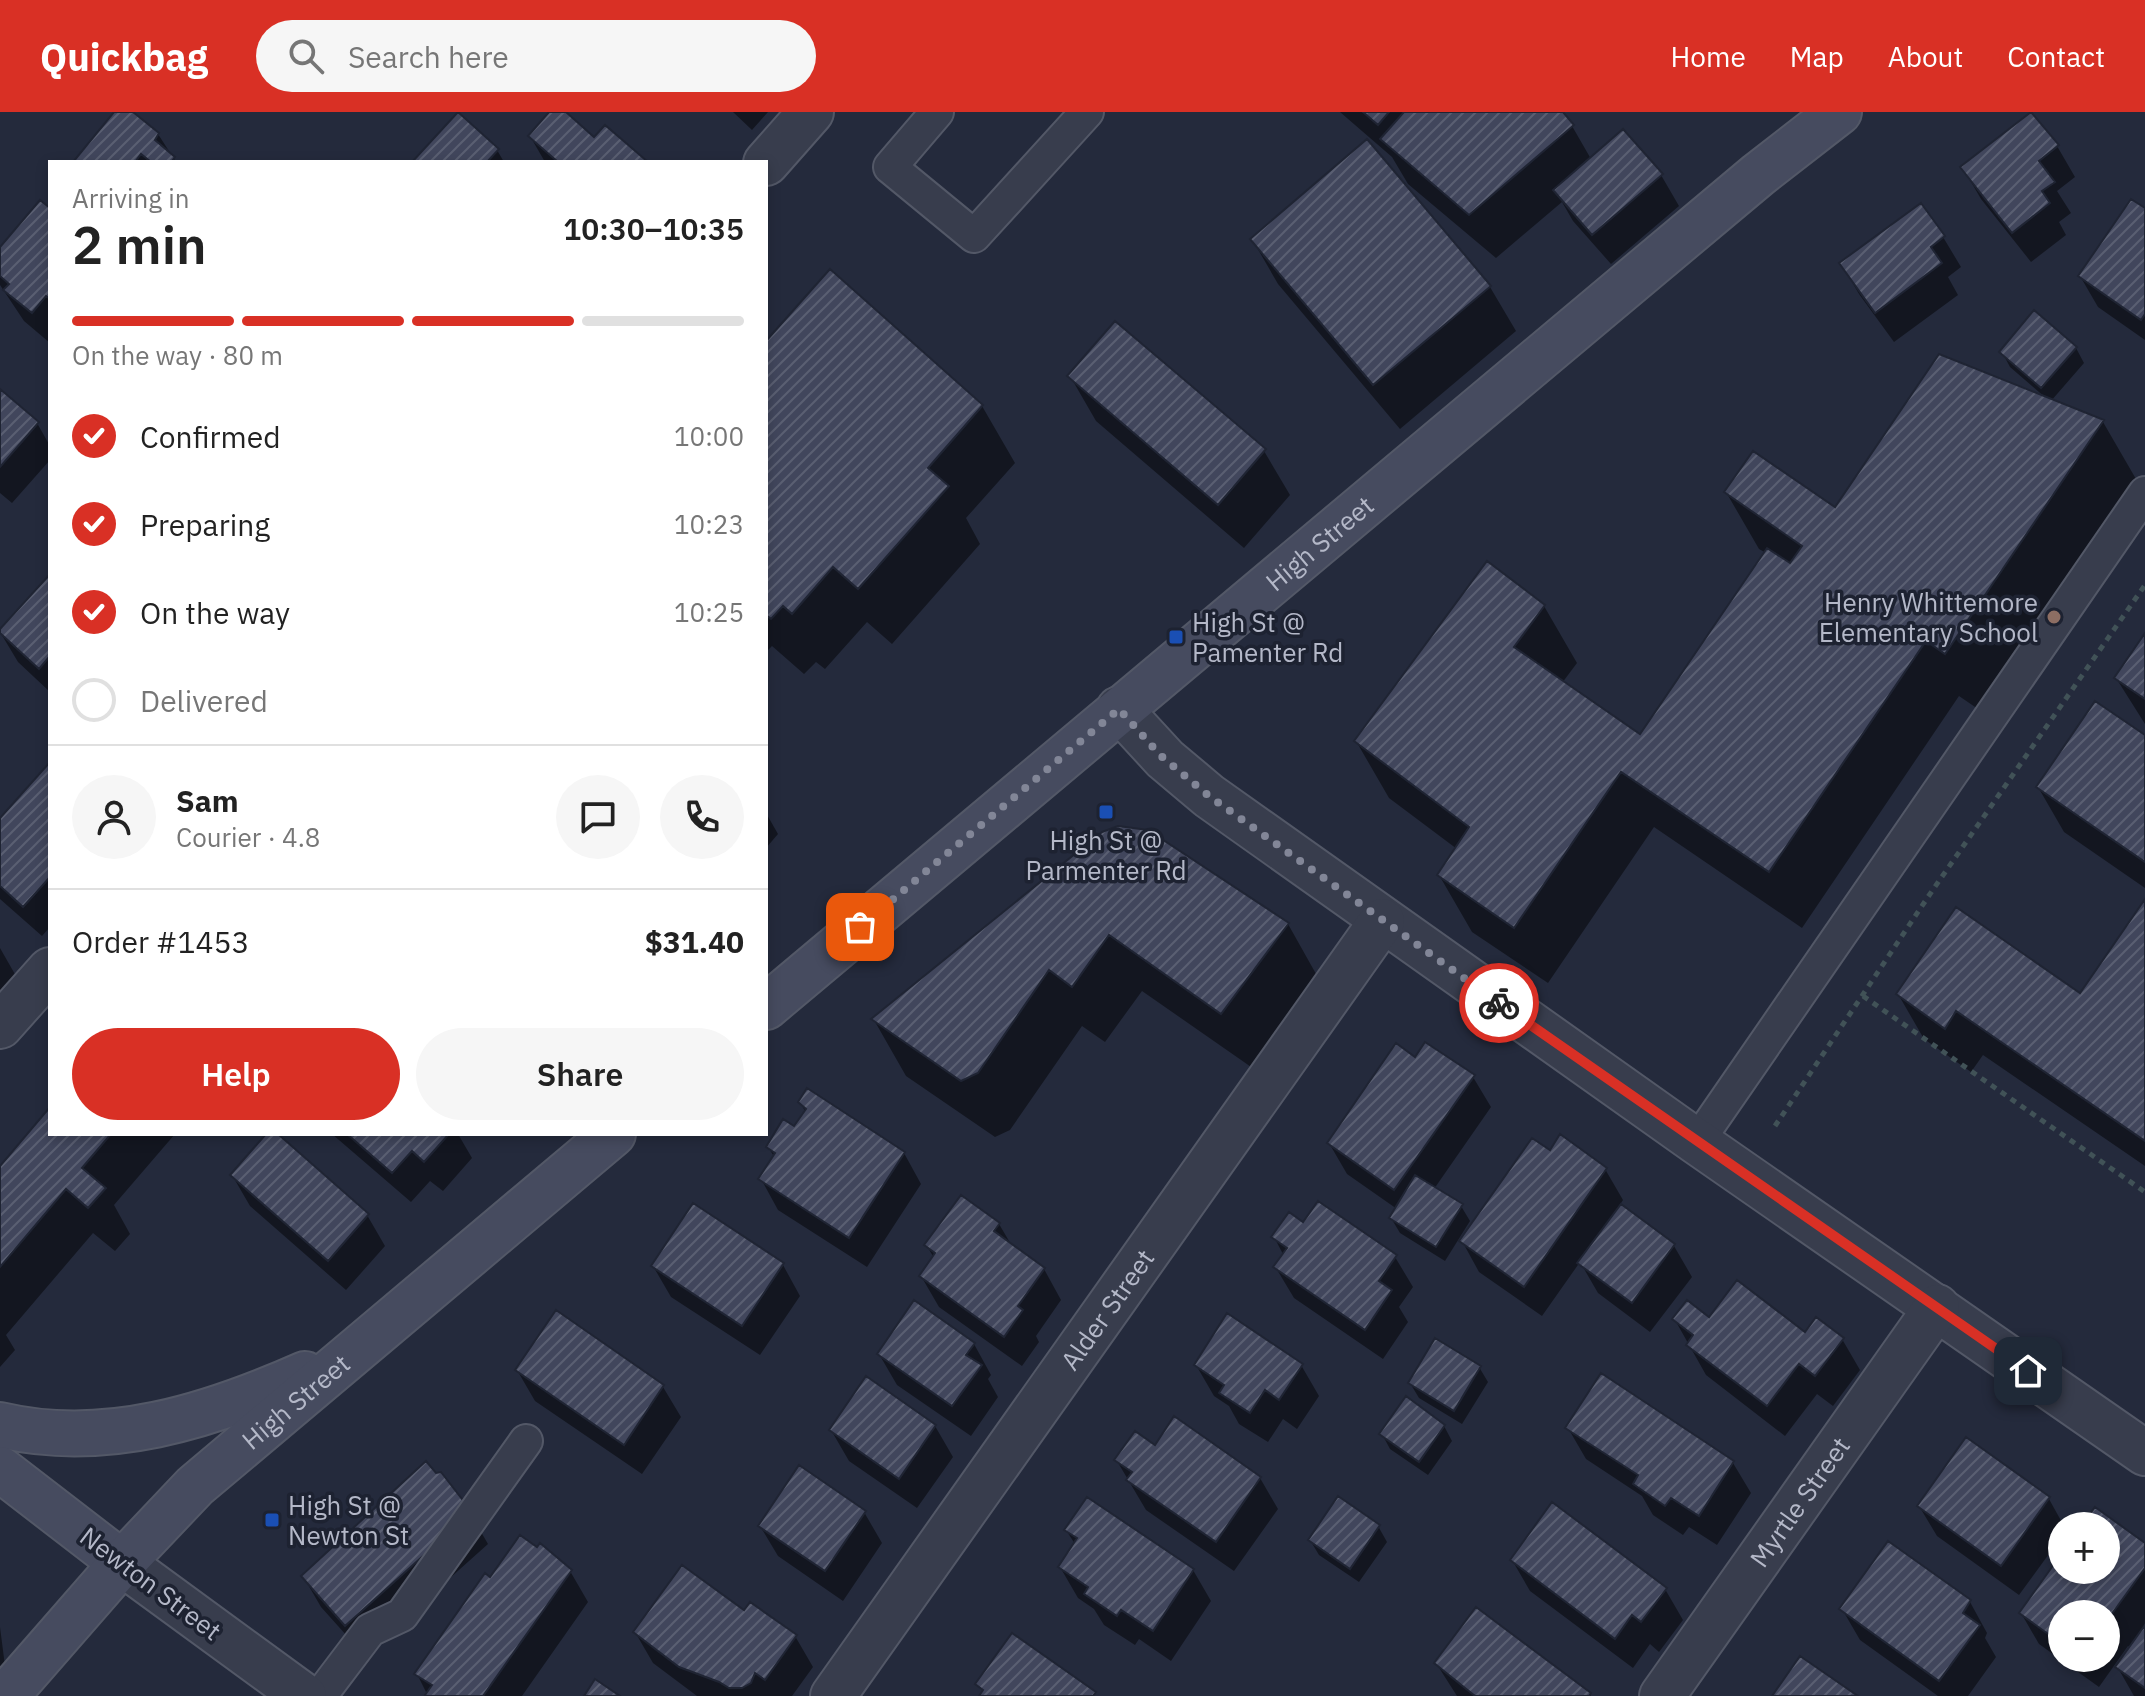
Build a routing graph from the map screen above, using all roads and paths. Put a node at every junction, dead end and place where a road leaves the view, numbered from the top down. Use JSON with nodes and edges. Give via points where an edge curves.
{"nodes":[{"id":1,"x":811,"y":112,"type":"edge"},
{"id":2,"x":937,"y":112,"type":"edge"},
{"id":3,"x":1087,"y":112,"type":"edge"},
{"id":4,"x":1829,"y":115,"type":"edge"},
{"id":5,"x":768,"y":161,"type":"edge"},
{"id":6,"x":2145,"y":493,"type":"edge"},
{"id":7,"x":2145,"y":585,"type":"edge"},
{"id":8,"x":1119,"y":709,"type":"junction"},
{"id":9,"x":1382,"y":921,"type":"junction"},
{"id":10,"x":48,"y":972,"type":"edge"},
{"id":11,"x":1863,"y":996,"type":"junction"},
{"id":12,"x":768,"y":1005,"type":"edge"},
{"id":13,"x":0,"y":1026,"type":"edge"},
{"id":14,"x":1775,"y":1126,"type":"dead end"},
{"id":15,"x":601,"y":1138,"type":"edge"},
{"id":16,"x":1697,"y":1142,"type":"junction"},
{"id":17,"x":2145,"y":1192,"type":"edge"},
{"id":18,"x":1937,"y":1307,"type":"junction"},
{"id":19,"x":364,"y":1343,"type":"junction"},
{"id":20,"x":0,"y":1425,"type":"edge"},
{"id":21,"x":526,"y":1441,"type":"dead end"},
{"id":22,"x":2145,"y":1453,"type":"edge"},
{"id":23,"x":0,"y":1469,"type":"edge"},
{"id":24,"x":122,"y":1563,"type":"junction"},
{"id":25,"x":6,"y":1696,"type":"edge"},
{"id":26,"x":304,"y":1696,"type":"edge"},
{"id":27,"x":320,"y":1696,"type":"edge"},
{"id":28,"x":833,"y":1696,"type":"edge"},
{"id":29,"x":1662,"y":1696,"type":"edge"}],
"edges":[{"from":1,"to":5,"type":"street"},
{"from":2,"to":3,"type":"lane","via":[[890,167],[974,236]]},
{"from":4,"to":8,"type":"main road","name":"High Street"},
{"from":6,"to":16,"type":"lane"},
{"from":7,"to":11,"type":"path"},
{"from":8,"to":9,"type":"street","via":[[1182,775]]},
{"from":8,"to":12,"type":"main road","name":"High Street"},
{"from":9,"to":16,"type":"street"},
{"from":9,"to":28,"type":"street","name":"Alder Street"},
{"from":10,"to":13,"type":"street"},
{"from":11,"to":14,"type":"path"},
{"from":11,"to":17,"type":"path"},
{"from":15,"to":19,"type":"main road","name":"High Street"},
{"from":16,"to":18,"type":"street"},
{"from":18,"to":22,"type":"street"},
{"from":18,"to":29,"type":"street","name":"Myrtle Street"},
{"from":19,"to":20,"type":"main road","via":[[256,1396],[168,1424],[85,1433]]},
{"from":19,"to":24,"type":"main road","name":"High Street","via":[[195,1486]]},
{"from":21,"to":27,"type":"lane","via":[[402,1615],[370,1630]]},
{"from":23,"to":24,"type":"main road","name":"Newton Street"},
{"from":24,"to":25,"type":"main road","name":"High Street"},
{"from":24,"to":26,"type":"street","name":"Newton Street"}]}
